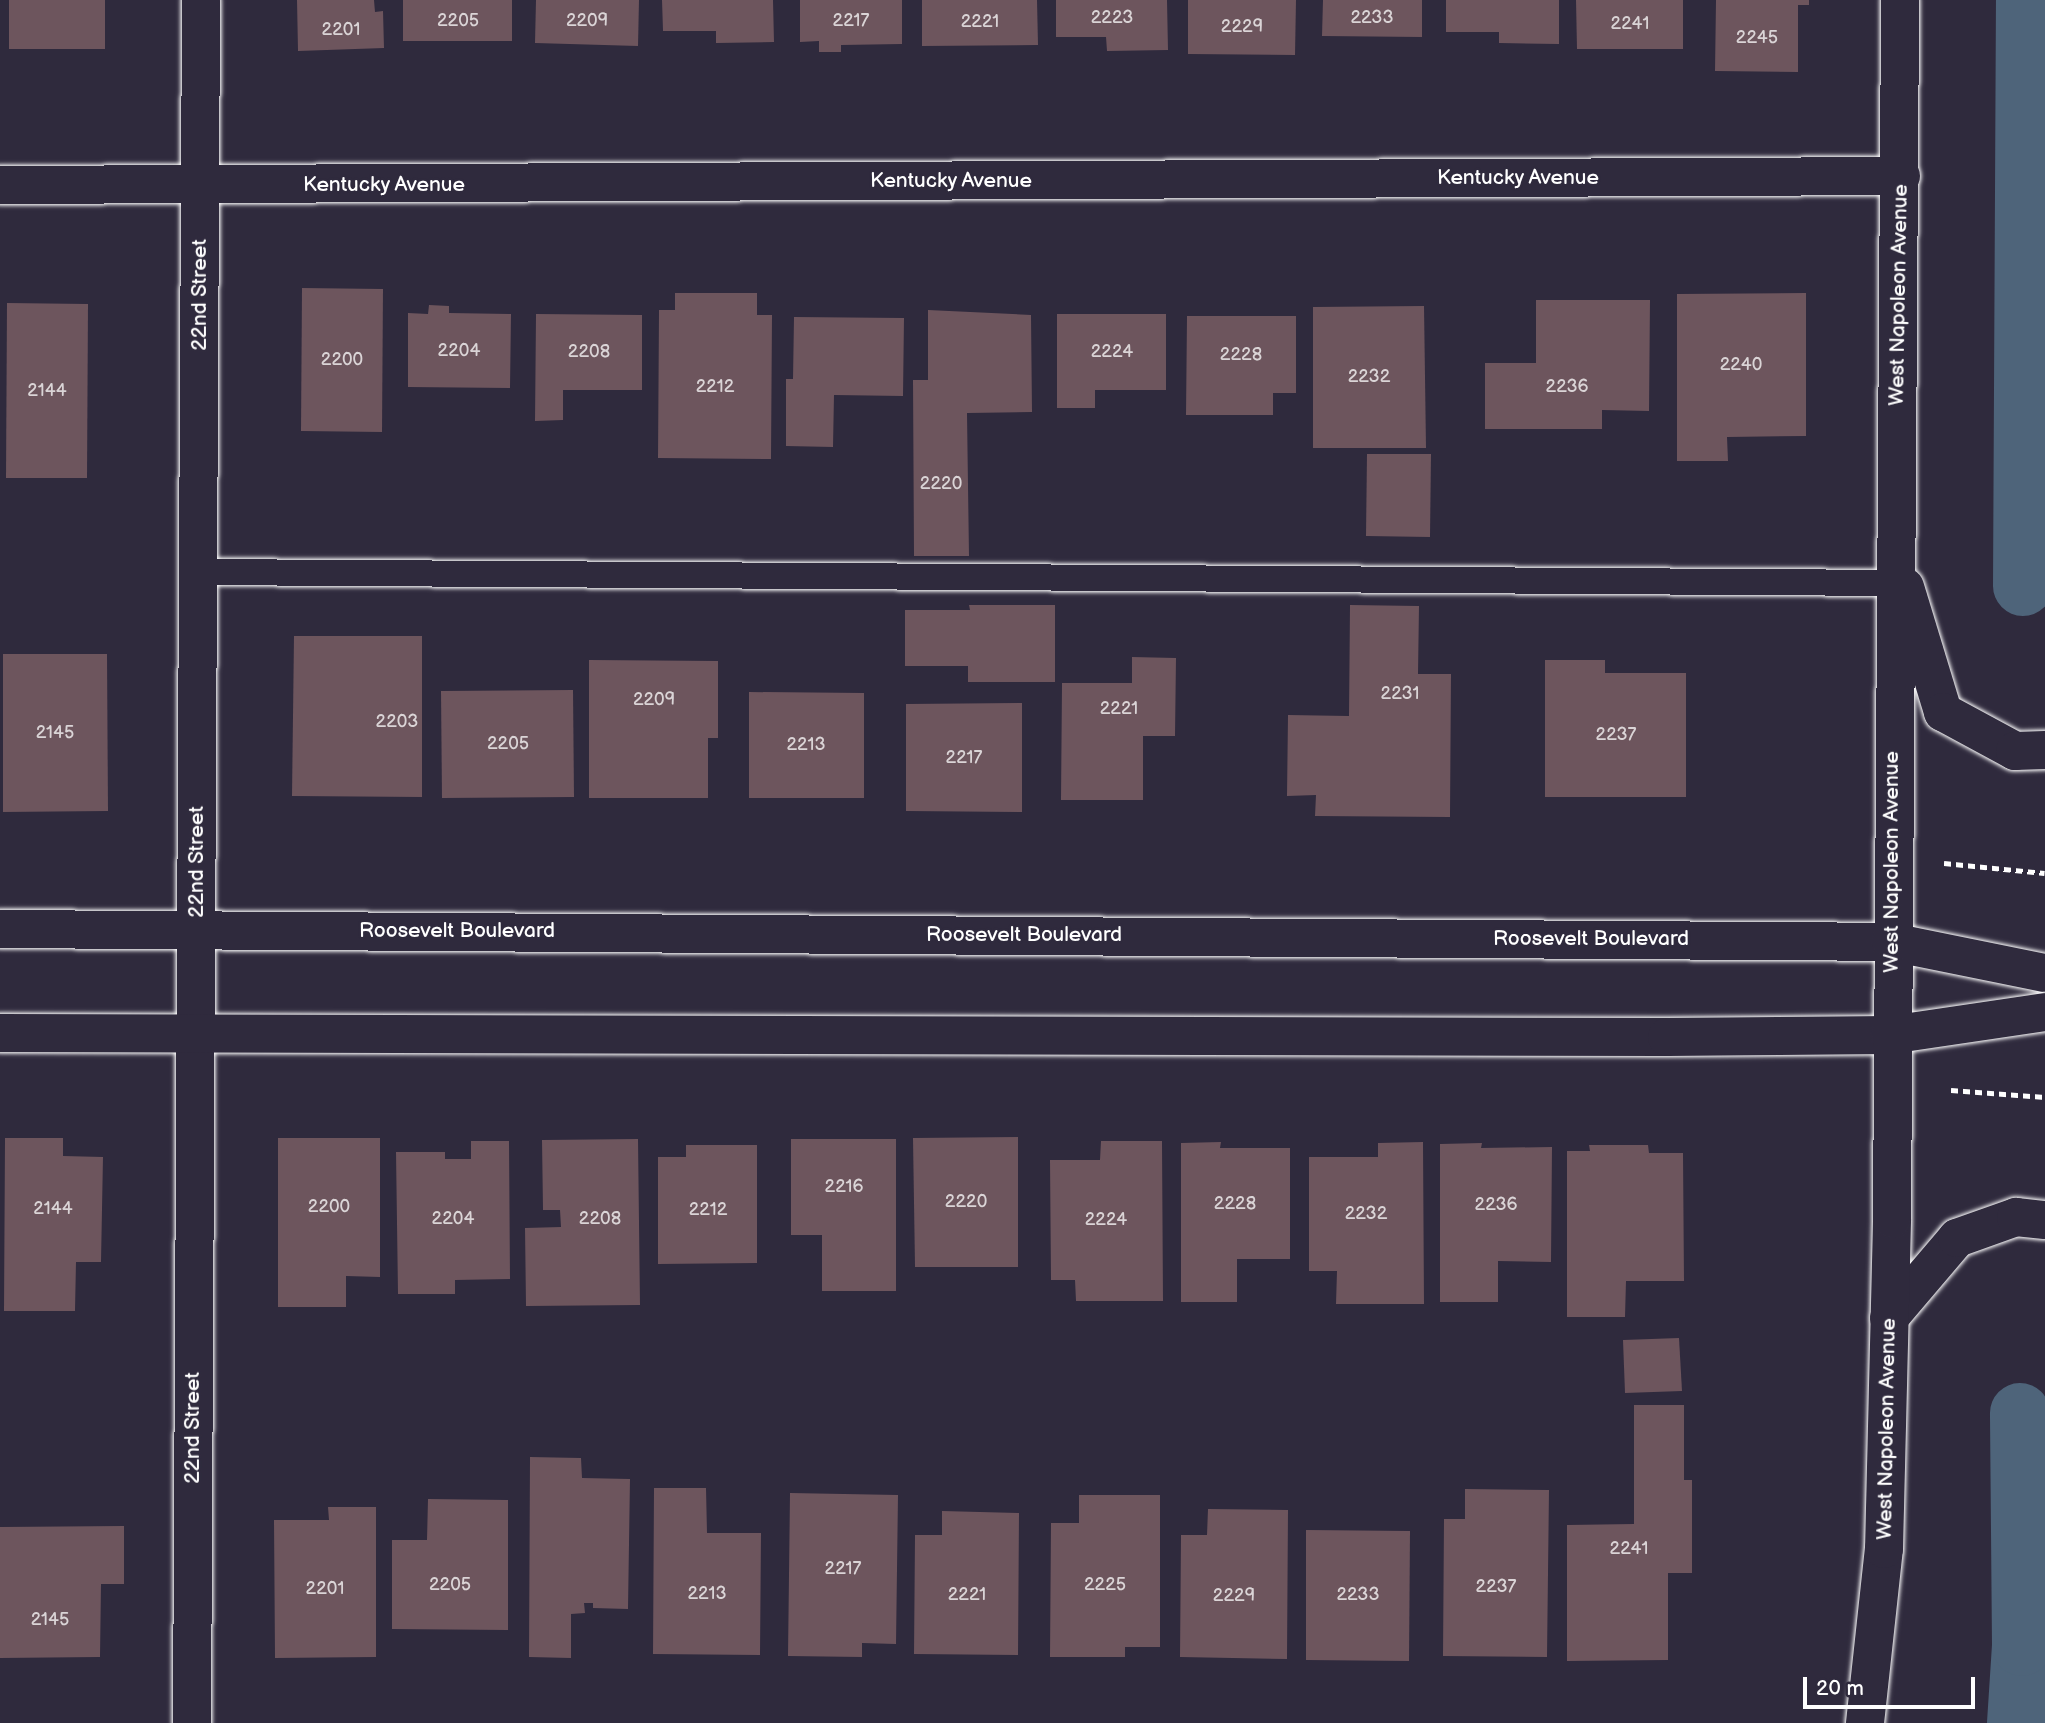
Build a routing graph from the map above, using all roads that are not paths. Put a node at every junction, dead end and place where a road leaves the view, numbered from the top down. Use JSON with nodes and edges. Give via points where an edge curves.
{"nodes":[{"id":1,"x":201,"y":0,"type":"edge"},
{"id":2,"x":1900,"y":0,"type":"edge"},
{"id":3,"x":1902,"y":176,"type":"junction"},
{"id":4,"x":0,"y":185,"type":"edge"},
{"id":5,"x":200,"y":186,"type":"junction"},
{"id":6,"x":1893,"y":566,"type":"junction"},
{"id":7,"x":198,"y":572,"type":"junction"},
{"id":8,"x":2045,"y":750,"type":"edge"},
{"id":9,"x":0,"y":929,"type":"edge"},
{"id":10,"x":196,"y":929,"type":"junction"},
{"id":11,"x":1891,"y":942,"type":"junction"},
{"id":12,"x":2045,"y":973,"type":"edge"},
{"id":13,"x":2045,"y":1012,"type":"edge"},
{"id":14,"x":0,"y":1033,"type":"edge"},
{"id":15,"x":194,"y":1034,"type":"junction"},
{"id":16,"x":1890,"y":1035,"type":"junction"},
{"id":17,"x":2045,"y":1220,"type":"edge"},
{"id":18,"x":1889,"y":1318,"type":"junction"},
{"id":19,"x":192,"y":1723,"type":"edge"},
{"id":20,"x":1865,"y":1723,"type":"edge"}],
"edges":[{"from":1,"to":5,"type":"street","name":"22nd Street"},
{"from":2,"to":3,"type":"street","name":"West Napoleon Avenue"},
{"from":3,"to":5,"type":"street","name":"Kentucky Avenue"},
{"from":3,"to":6,"type":"street","name":"West Napoleon Avenue"},
{"from":4,"to":5,"type":"street","name":"Kentucky Avenue"},
{"from":5,"to":7,"type":"street","name":"22nd Street"},
{"from":6,"to":7,"type":"lane"},
{"from":6,"to":8,"type":"street","via":[[1943,712],[2015,751]]},
{"from":6,"to":11,"type":"street","name":"West Napoleon Avenue"},
{"from":7,"to":10,"type":"street","name":"22nd Street"},
{"from":9,"to":10,"type":"street","name":"Roosevelt Boulevard"},
{"from":10,"to":11,"type":"street","name":"Roosevelt Boulevard"},
{"from":10,"to":15,"type":"street","name":"22nd Street"},
{"from":11,"to":12,"type":"street","name":"Roosevelt Boulevard"},
{"from":11,"to":16,"type":"street","name":"West Napoleon Avenue"},
{"from":13,"to":16,"type":"street"},
{"from":14,"to":15,"type":"street"},
{"from":15,"to":16,"type":"street"},
{"from":15,"to":19,"type":"street","name":"22nd Street"},
{"from":16,"to":18,"type":"street","name":"West Napoleon Avenue"},
{"from":17,"to":18,"type":"street","via":[[2016,1217],[1957,1238]]},
{"from":18,"to":20,"type":"street","name":"West Napoleon Avenue","via":[[1884,1549]]}]}
